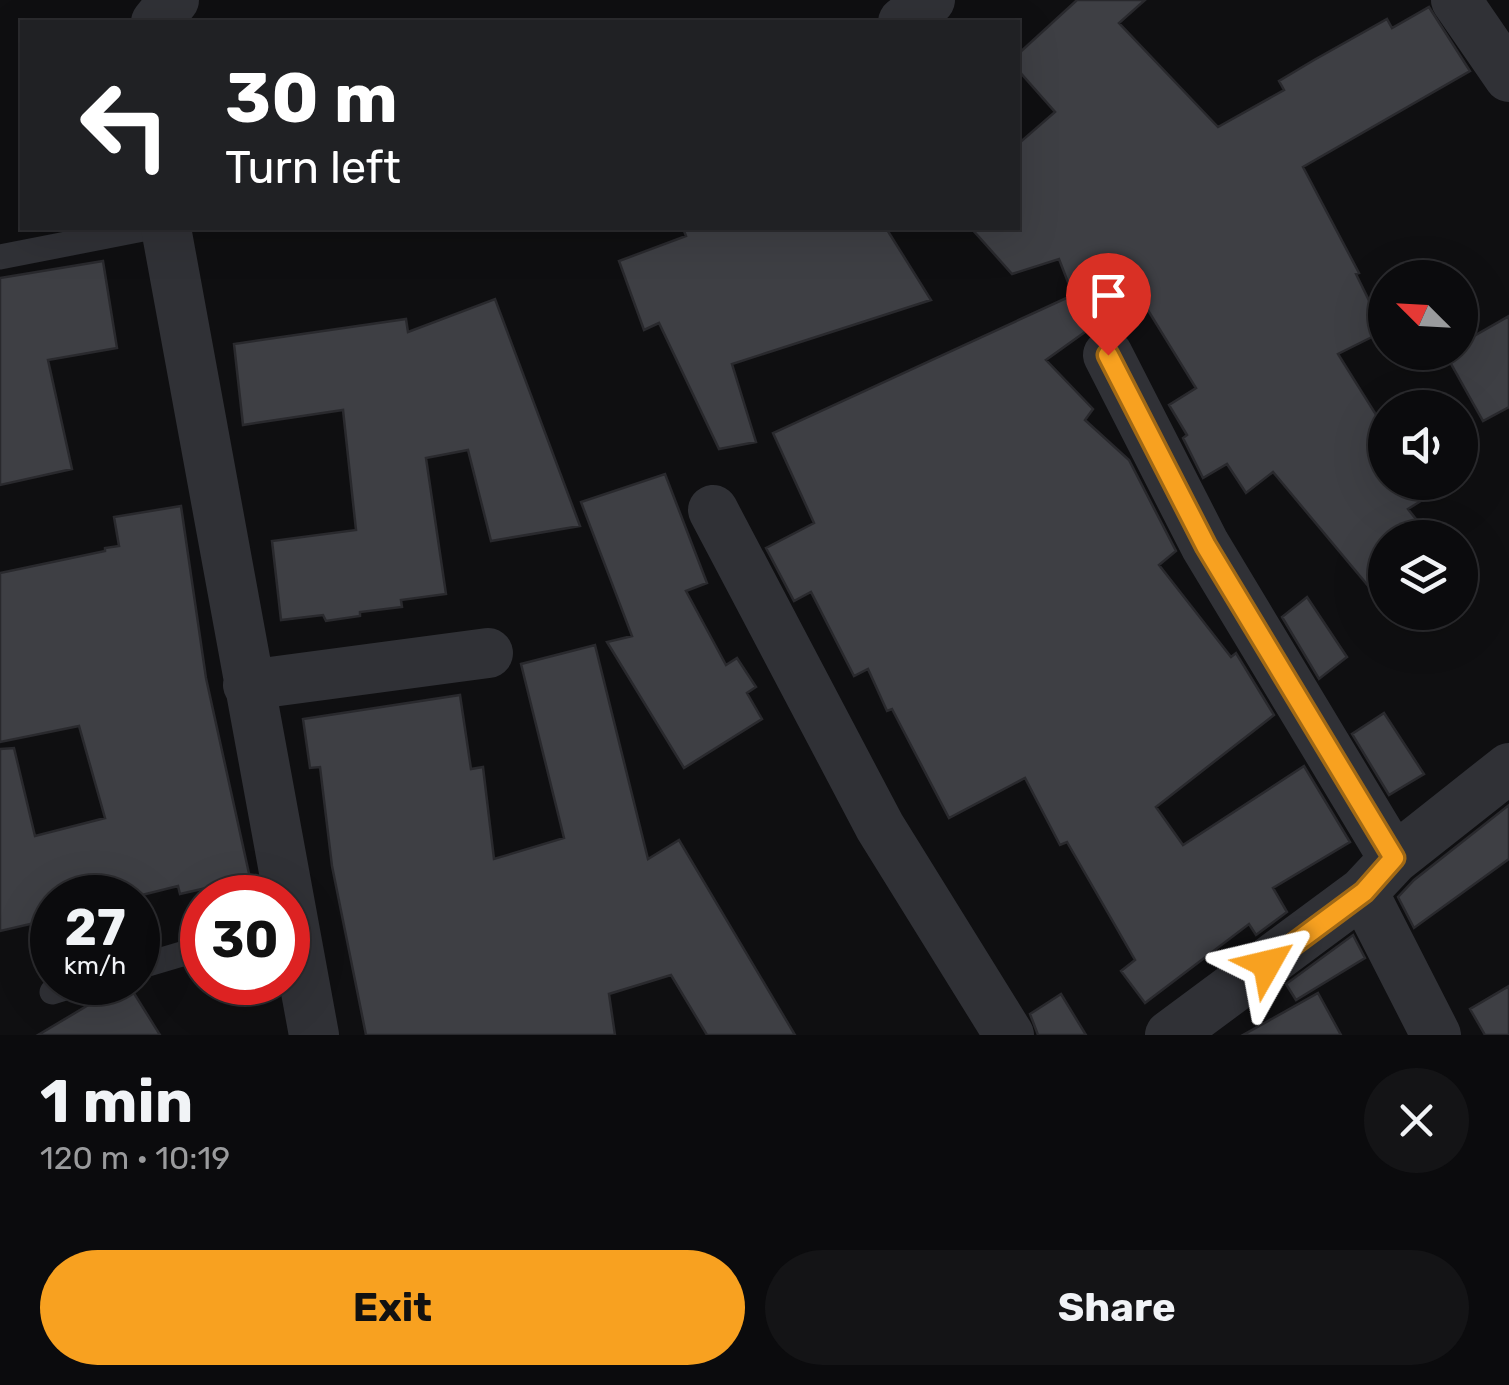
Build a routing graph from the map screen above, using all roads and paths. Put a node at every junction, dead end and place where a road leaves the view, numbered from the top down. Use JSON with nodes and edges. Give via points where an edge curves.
{"nodes":[{"id":1,"x":174,"y":0,"type":"edge"},
{"id":2,"x":930,"y":0,"type":"edge"},
{"id":3,"x":1456,"y":0,"type":"edge"},
{"id":4,"x":158,"y":20,"type":"edge"},
{"id":5,"x":906,"y":20,"type":"edge"},
{"id":6,"x":1509,"y":78,"type":"edge"},
{"id":7,"x":138,"y":230,"type":"edge"},
{"id":8,"x":166,"y":230,"type":"edge"},
{"id":9,"x":0,"y":257,"type":"edge"},
{"id":10,"x":1108,"y":355,"type":"dead end"},
{"id":11,"x":713,"y":510,"type":"dead end"},
{"id":12,"x":488,"y":653,"type":"dead end"},
{"id":13,"x":248,"y":684,"type":"junction"},
{"id":14,"x":1509,"y":768,"type":"edge"},
{"id":15,"x":281,"y":875,"type":"edge"},
{"id":16,"x":1379,"y":875,"type":"junction"},
{"id":17,"x":307,"y":1005,"type":"edge"},
{"id":18,"x":314,"y":1035,"type":"edge"},
{"id":19,"x":1009,"y":1035,"type":"edge"},
{"id":20,"x":1170,"y":1035,"type":"edge"},
{"id":21,"x":1436,"y":1035,"type":"edge"}],
"edges":[{"from":1,"to":4,"type":"street"},
{"from":2,"to":5,"type":"street"},
{"from":3,"to":6,"type":"street"},
{"from":7,"to":9,"type":"lane"},
{"from":8,"to":13,"type":"street"},
{"from":10,"to":16,"type":"street"},
{"from":11,"to":19,"type":"street","via":[[880,827]]},
{"from":12,"to":13,"type":"street"},
{"from":13,"to":15,"type":"street"},
{"from":14,"to":16,"type":"street"},
{"from":16,"to":20,"type":"street"},
{"from":16,"to":21,"type":"street"},
{"from":17,"to":18,"type":"street"}]}
